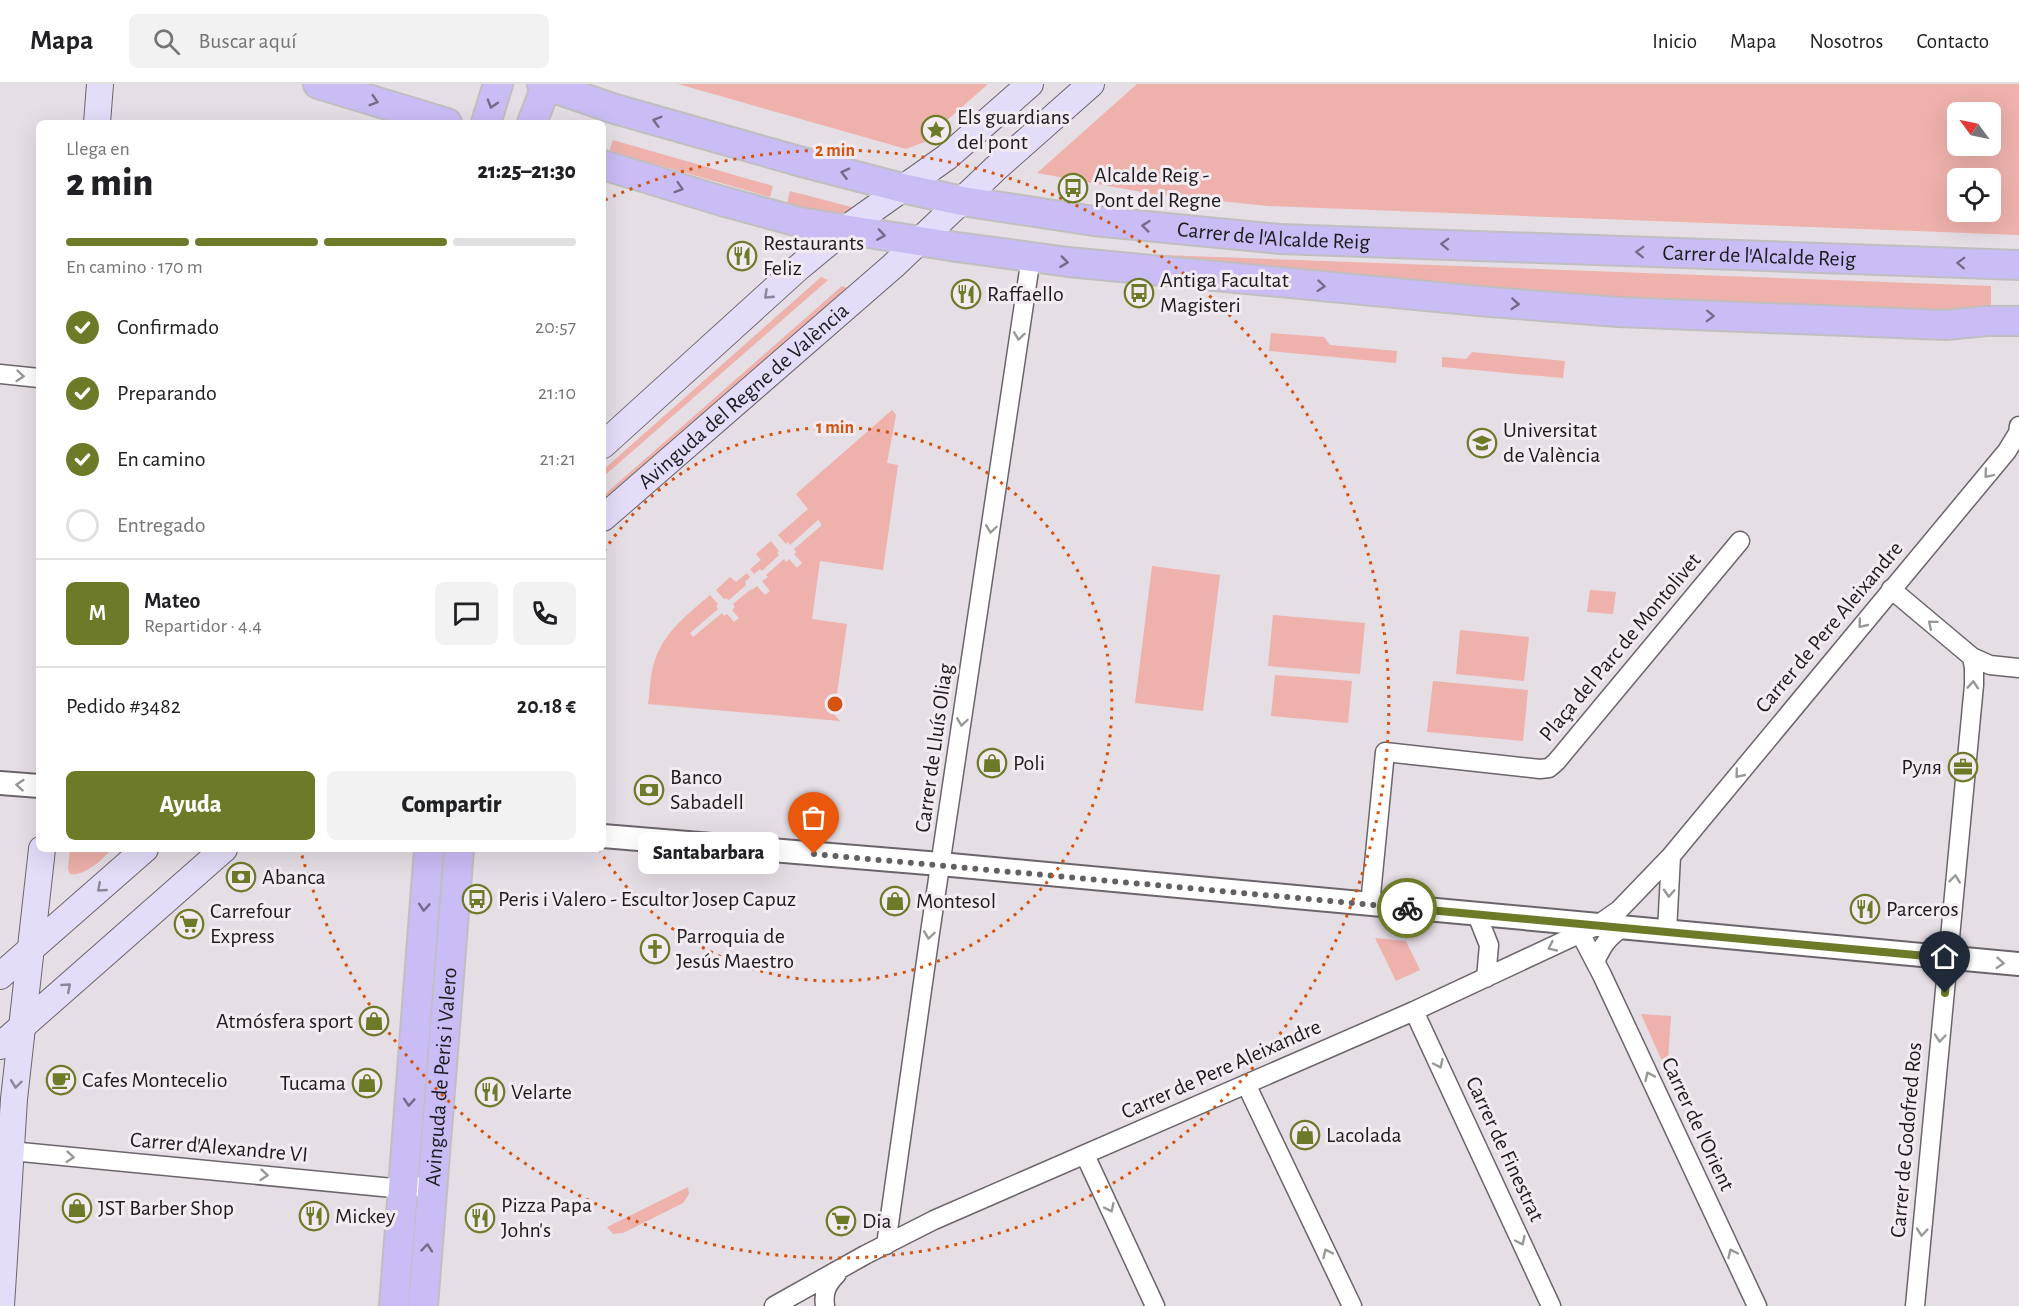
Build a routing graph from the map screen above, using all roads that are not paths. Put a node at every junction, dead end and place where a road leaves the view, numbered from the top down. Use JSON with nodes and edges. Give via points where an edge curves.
{"nodes":[{"id":1,"x":318,"y":84,"type":"edge"},
{"id":2,"x":498,"y":84,"type":"edge"},
{"id":3,"x":545,"y":84,"type":"edge"},
{"id":4,"x":1030,"y":84,"type":"edge"},
{"id":5,"x":1091,"y":84,"type":"edge"},
{"id":6,"x":437,"y":120,"type":"edge"},
{"id":7,"x":487,"y":120,"type":"edge"},
{"id":8,"x":533,"y":120,"type":"edge"},
{"id":9,"x":951,"y":153,"type":"junction"},
{"id":10,"x":606,"y":166,"type":"edge"},
{"id":11,"x":902,"y":188,"type":"junction"},
{"id":12,"x":930,"y":194,"type":"junction"},
{"id":13,"x":962,"y":201,"type":"junction"},
{"id":14,"x":844,"y":230,"type":"junction"},
{"id":15,"x":927,"y":233,"type":"junction"},
{"id":16,"x":1031,"y":257,"type":"junction"},
{"id":17,"x":2019,"y":265,"type":"edge"},
{"id":18,"x":2019,"y":321,"type":"edge"},
{"id":19,"x":0,"y":375,"type":"edge"},
{"id":20,"x":36,"y":378,"type":"edge"},
{"id":21,"x":606,"y":419,"type":"edge"},
{"id":22,"x":629,"y":422,"type":"junction"},
{"id":23,"x":2019,"y":426,"type":"edge"},
{"id":24,"x":606,"y":442,"type":"edge"},
{"id":25,"x":606,"y":515,"type":"edge"},
{"id":26,"x":1740,"y":541,"type":"dead end"},
{"id":27,"x":1891,"y":589,"type":"junction"},
{"id":28,"x":1972,"y":657,"type":"junction"},
{"id":29,"x":2019,"y":668,"type":"edge"},
{"id":30,"x":0,"y":783,"type":"edge"},
{"id":31,"x":36,"y":786,"type":"edge"},
{"id":32,"x":606,"y":836,"type":"edge"},
{"id":33,"x":42,"y":852,"type":"edge"},
{"id":34,"x":142,"y":852,"type":"edge"},
{"id":35,"x":221,"y":852,"type":"edge"},
{"id":36,"x":429,"y":852,"type":"edge"},
{"id":37,"x":459,"y":852,"type":"edge"},
{"id":38,"x":1671,"y":856,"type":"junction"},
{"id":39,"x":940,"y":864,"type":"junction"},
{"id":40,"x":1370,"y":905,"type":"junction"},
{"id":41,"x":1478,"y":915,"type":"junction"},
{"id":42,"x":1622,"y":928,"type":"junction"},
{"id":43,"x":1588,"y":929,"type":"junction"},
{"id":44,"x":1667,"y":931,"type":"junction"},
{"id":45,"x":32,"y":948,"type":"junction"},
{"id":46,"x":1948,"y":958,"type":"junction"},
{"id":47,"x":1595,"y":962,"type":"junction"},
{"id":48,"x":2019,"y":964,"type":"edge"},
{"id":49,"x":0,"y":976,"type":"edge"},
{"id":50,"x":1486,"y":978,"type":"junction"},
{"id":51,"x":1414,"y":1011,"type":"junction"},
{"id":52,"x":23,"y":1026,"type":"junction"},
{"id":53,"x":0,"y":1046,"type":"edge"},
{"id":54,"x":1246,"y":1084,"type":"junction"},
{"id":55,"x":6,"y":1151,"type":"edge"},
{"id":56,"x":1085,"y":1155,"type":"junction"},
{"id":57,"x":433,"y":1184,"type":"junction"},
{"id":58,"x":403,"y":1189,"type":"junction"},
{"id":59,"x":886,"y":1245,"type":"junction"},
{"id":60,"x":840,"y":1270,"type":"junction"},
{"id":61,"x":1,"y":1306,"type":"edge"},
{"id":62,"x":394,"y":1306,"type":"edge"},
{"id":63,"x":423,"y":1306,"type":"edge"},
{"id":64,"x":774,"y":1306,"type":"edge"},
{"id":65,"x":825,"y":1306,"type":"edge"},
{"id":66,"x":1155,"y":1306,"type":"edge"},
{"id":67,"x":1352,"y":1306,"type":"edge"},
{"id":68,"x":1551,"y":1306,"type":"edge"},
{"id":69,"x":1757,"y":1306,"type":"edge"},
{"id":70,"x":1914,"y":1306,"type":"edge"}],
"edges":[{"from":1,"to":6,"type":"main road","one_way":true},
{"from":2,"to":7,"type":"main road","one_way":true},
{"from":3,"to":8,"type":"main road"},
{"from":11,"to":3,"type":"main road","name":"Carrer de l'Alcalde Reig","one_way":true,"via":[[615,109]]},
{"from":4,"to":9,"type":"main road"},
{"from":5,"to":13,"type":"main road","name":"Avinguda del Regne de València"},
{"from":9,"to":11,"type":"main road"},
{"from":9,"to":12,"type":"main road"},
{"from":10,"to":14,"type":"main road","name":"Carrer de l'Alcalde Reig","one_way":true,"via":[[722,201]]},
{"from":11,"to":12,"type":"main road","name":"Carrer de l'Alcalde Reig"},
{"from":11,"to":14,"type":"main road"},
{"from":12,"to":13,"type":"main road","name":"Carrer de l'Alcalde Reig"},
{"from":12,"to":15,"type":"main road"},
{"from":13,"to":15,"type":"main road","name":"Avinguda del Regne de València"},
{"from":17,"to":13,"type":"main road","name":"Carrer de l'Alcalde Reig","one_way":true,"via":[[1280,239],[1094,221]]},
{"from":14,"to":15,"type":"main road","name":"Carrer de l'Alcalde Reig","one_way":true},
{"from":14,"to":22,"type":"main road","one_way":true},
{"from":15,"to":16,"type":"main road","name":"Carrer de l'Alcalde Reig","via":[[957,247]]},
{"from":15,"to":25,"type":"main road","name":"Avinguda del Regne de València"},
{"from":16,"to":18,"type":"main road","name":"Carrer de l'Alcalde Reig","one_way":true,"via":[[1618,312],[1946,325]]},
{"from":16,"to":39,"type":"street","name":"Carrer de Lluís Oliag","one_way":true},
{"from":19,"to":20,"type":"street","one_way":true},
{"from":21,"to":22,"type":"main road"},
{"from":22,"to":24,"type":"main road"},
{"from":23,"to":27,"type":"street","name":"Carrer de Pere Aleixandre","one_way":true,"via":[[2007,451]]},
{"from":26,"to":40,"type":"street","name":"Plaça del Parc de Montolivet","via":[[1549,768],[1385,752]]},
{"from":28,"to":27,"type":"street","one_way":true},
{"from":27,"to":38,"type":"street","name":"Carrer de Pere Aleixandre","one_way":true},
{"from":28,"to":29,"type":"street","via":[[1990,665]]},
{"from":46,"to":28,"type":"street","name":"Carrer de Godofred Ros","one_way":true,"via":[[1974,685]]},
{"from":31,"to":30,"type":"street","one_way":true},
{"from":32,"to":39,"type":"street"},
{"from":33,"to":45,"type":"main road"},
{"from":34,"to":45,"type":"main road","one_way":true},
{"from":52,"to":35,"type":"main road","one_way":true},
{"from":36,"to":58,"type":"main road","name":"Avinguda de Peris i Valero","one_way":true},
{"from":37,"to":57,"type":"main road","name":"Avinguda de Peris i Valero"},
{"from":38,"to":43,"type":"street","name":"Carrer de Pere Aleixandre","via":[[1619,910]]},
{"from":38,"to":44,"type":"street","one_way":true},
{"from":39,"to":40,"type":"street"},
{"from":39,"to":59,"type":"street","name":"Carrer de Lluís Oliag","one_way":true},
{"from":40,"to":41,"type":"street"},
{"from":41,"to":43,"type":"street"},
{"from":41,"to":50,"type":"street","via":[[1488,945]]},
{"from":42,"to":43,"type":"street"},
{"from":42,"to":44,"type":"street"},
{"from":42,"to":47,"type":"street","via":[[1603,944]]},
{"from":43,"to":47,"type":"street","name":"Carrer de l’Orient"},
{"from":43,"to":50,"type":"street","name":"Carrer de Pere Aleixandre","one_way":true},
{"from":44,"to":46,"type":"street"},
{"from":45,"to":49,"type":"main road"},
{"from":45,"to":52,"type":"main road"},
{"from":46,"to":48,"type":"street","one_way":true},
{"from":46,"to":70,"type":"street","name":"Carrer de Godofred Ros","one_way":true},
{"from":69,"to":47,"type":"street","name":"Carrer de l’Orient","one_way":true},
{"from":50,"to":51,"type":"street","name":"Carrer de Pere Aleixandre"},
{"from":51,"to":54,"type":"street","name":"Carrer de Pere Aleixandre"},
{"from":51,"to":68,"type":"street","name":"Carrer de Finestrat","one_way":true},
{"from":52,"to":53,"type":"main road"},
{"from":52,"to":55,"type":"main road","one_way":true},
{"from":54,"to":56,"type":"street","name":"Carrer de Pere Aleixandre"},
{"from":67,"to":54,"type":"street","one_way":true},
{"from":55,"to":58,"type":"street","name":"Carrer d'Alexandre VI","one_way":true},
{"from":55,"to":61,"type":"main road"},
{"from":56,"to":59,"type":"street","name":"Carrer de Pere Aleixandre"},
{"from":56,"to":66,"type":"street","one_way":true},
{"from":57,"to":58,"type":"street","name":"Carrer d'Alexandre VI"},
{"from":63,"to":57,"type":"main road","name":"Avinguda de Peris i Valero","one_way":true},
{"from":58,"to":62,"type":"main road","name":"Avinguda de Peris i Valero"},
{"from":59,"to":60,"type":"street","name":"Carrer de Pere Aleixandre"},
{"from":60,"to":64,"type":"street","name":"Carrer de Pere Aleixandre"},
{"from":60,"to":65,"type":"street","via":[[825,1291]]}]}
